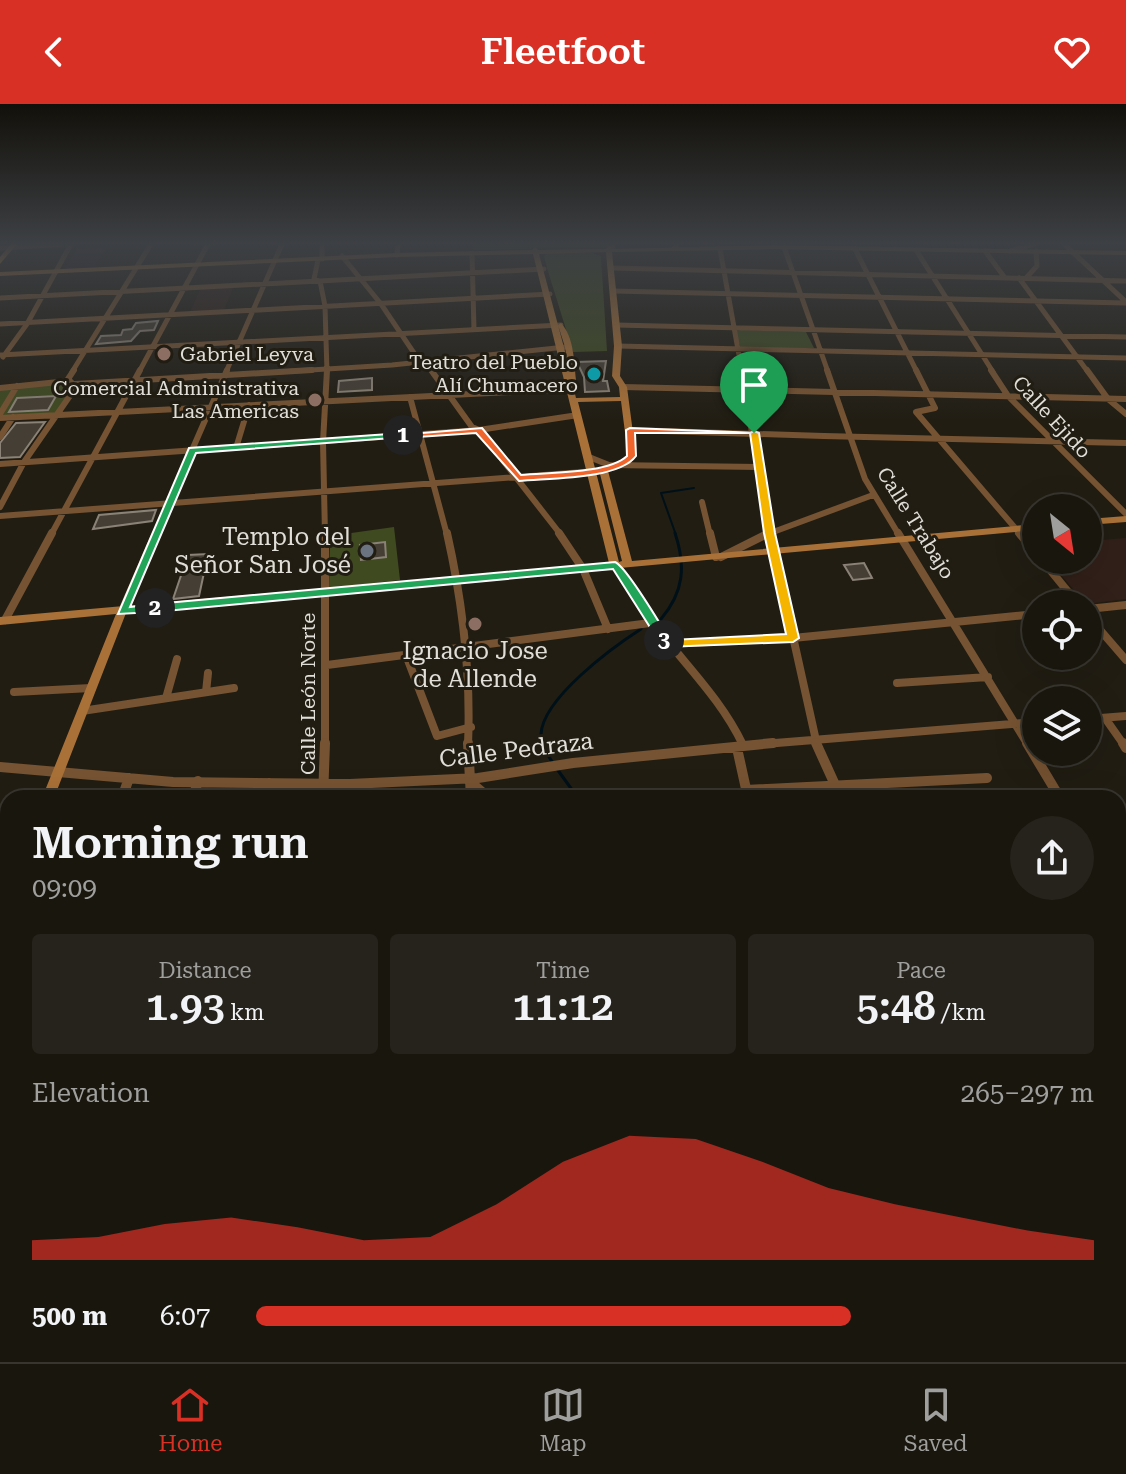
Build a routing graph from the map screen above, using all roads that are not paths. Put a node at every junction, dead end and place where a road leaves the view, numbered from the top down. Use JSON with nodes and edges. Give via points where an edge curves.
{"nodes":[{"id":1,"x":38,"y":303,"type":"edge"},
{"id":2,"x":115,"y":303,"type":"edge"},
{"id":3,"x":174,"y":303,"type":"edge"},
{"id":4,"x":257,"y":303,"type":"edge"},
{"id":5,"x":324,"y":303,"type":"edge"},
{"id":6,"x":401,"y":303,"type":"edge"},
{"id":7,"x":472,"y":303,"type":"edge"},
{"id":8,"x":551,"y":303,"type":"edge"},
{"id":9,"x":617,"y":303,"type":"edge"},
{"id":10,"x":729,"y":303,"type":"edge"},
{"id":11,"x":803,"y":303,"type":"edge"},
{"id":12,"x":882,"y":303,"type":"edge"},
{"id":13,"x":949,"y":303,"type":"edge"},
{"id":14,"x":1037,"y":303,"type":"edge"},
{"id":15,"x":381,"y":304,"type":"junction"},
{"id":16,"x":325,"y":306,"type":"junction"},
{"id":17,"x":254,"y":310,"type":"junction"},
{"id":18,"x":167,"y":315,"type":"junction"},
{"id":19,"x":106,"y":319,"type":"junction"},
{"id":20,"x":28,"y":322,"type":"junction"},
{"id":21,"x":0,"y":324,"type":"edge"},
{"id":22,"x":558,"y":325,"type":"junction"},
{"id":23,"x":619,"y":325,"type":"junction"},
{"id":24,"x":732,"y":328,"type":"junction"},
{"id":25,"x":474,"y":330,"type":"junction"},
{"id":26,"x":812,"y":330,"type":"junction"},
{"id":27,"x":897,"y":332,"type":"junction"},
{"id":28,"x":967,"y":334,"type":"junction"},
{"id":29,"x":402,"y":335,"type":"junction"},
{"id":30,"x":1062,"y":335,"type":"junction"},
{"id":31,"x":1126,"y":337,"type":"edge"},
{"id":32,"x":324,"y":340,"type":"junction"},
{"id":33,"x":238,"y":344,"type":"junction"},
{"id":34,"x":620,"y":346,"type":"junction"},
{"id":35,"x":569,"y":347,"type":"junction"},
{"id":36,"x":560,"y":348,"type":"junction"},
{"id":37,"x":149,"y":349,"type":"junction"},
{"id":38,"x":737,"y":349,"type":"junction"},
{"id":39,"x":86,"y":351,"type":"junction"},
{"id":40,"x":819,"y":351,"type":"junction"},
{"id":41,"x":908,"y":354,"type":"junction"},
{"id":42,"x":2,"y":355,"type":"edge"},
{"id":43,"x":982,"y":357,"type":"junction"},
{"id":44,"x":1078,"y":357,"type":"junction"},
{"id":45,"x":1126,"y":358,"type":"edge"},
{"id":46,"x":0,"y":362,"type":"edge"},
{"id":47,"x":420,"y":362,"type":"junction"},
{"id":48,"x":327,"y":369,"type":"junction"},
{"id":49,"x":223,"y":374,"type":"junction"},
{"id":50,"x":134,"y":378,"type":"junction"},
{"id":51,"x":72,"y":383,"type":"junction"},
{"id":52,"x":622,"y":384,"type":"junction"},
{"id":53,"x":17,"y":386,"type":"junction"},
{"id":54,"x":570,"y":386,"type":"junction"},
{"id":55,"x":0,"y":388,"type":"edge"},
{"id":56,"x":745,"y":389,"type":"junction"},
{"id":57,"x":833,"y":391,"type":"junction"},
{"id":58,"x":928,"y":394,"type":"junction"},
{"id":59,"x":451,"y":395,"type":"junction"},
{"id":60,"x":1008,"y":396,"type":"junction"},
{"id":61,"x":410,"y":397,"type":"junction"},
{"id":62,"x":625,"y":399,"type":"junction"},
{"id":63,"x":1108,"y":399,"type":"junction"},
{"id":64,"x":1126,"y":399,"type":"edge"},
{"id":65,"x":573,"y":400,"type":"junction"},
{"id":66,"x":325,"y":401,"type":"junction"},
{"id":67,"x":249,"y":405,"type":"junction"},
{"id":68,"x":210,"y":407,"type":"junction"},
{"id":69,"x":118,"y":410,"type":"junction"},
{"id":70,"x":59,"y":414,"type":"junction"},
{"id":71,"x":1126,"y":414,"type":"edge"},
{"id":72,"x":578,"y":415,"type":"junction"},
{"id":73,"x":0,"y":416,"type":"edge"},
{"id":74,"x":13,"y":417,"type":"junction"},
{"id":75,"x":479,"y":430,"type":"junction"},
{"id":76,"x":630,"y":430,"type":"junction"},
{"id":77,"x":754,"y":433,"type":"junction"},
{"id":78,"x":422,"y":434,"type":"junction"},
{"id":79,"x":0,"y":437,"type":"edge"},
{"id":80,"x":938,"y":438,"type":"junction"},
{"id":81,"x":1049,"y":440,"type":"junction"},
{"id":82,"x":323,"y":442,"type":"junction"},
{"id":83,"x":1126,"y":443,"type":"edge"},
{"id":84,"x":236,"y":448,"type":"junction"},
{"id":85,"x":192,"y":450,"type":"junction"},
{"id":86,"x":589,"y":457,"type":"junction"},
{"id":87,"x":90,"y":458,"type":"junction"},
{"id":88,"x":24,"y":462,"type":"junction"},
{"id":89,"x":622,"y":463,"type":"junction"},
{"id":90,"x":0,"y":464,"type":"edge"},
{"id":91,"x":759,"y":467,"type":"junction"},
{"id":92,"x":598,"y":471,"type":"junction"},
{"id":93,"x":519,"y":478,"type":"junction"},
{"id":94,"x":436,"y":484,"type":"junction"},
{"id":95,"x":325,"y":493,"type":"junction"},
{"id":96,"x":873,"y":495,"type":"junction"},
{"id":97,"x":702,"y":502,"type":"dead end"},
{"id":98,"x":166,"y":505,"type":"junction"},
{"id":99,"x":0,"y":507,"type":"edge"},
{"id":100,"x":62,"y":511,"type":"junction"},
{"id":101,"x":0,"y":516,"type":"edge"},
{"id":102,"x":1126,"y":517,"type":"edge"},
{"id":103,"x":1102,"y":520,"type":"edge"},
{"id":104,"x":1016,"y":528,"type":"junction"},
{"id":105,"x":1022,"y":528,"type":"edge"},
{"id":106,"x":770,"y":533,"type":"junction"},
{"id":107,"x":1022,"y":536,"type":"edge"},
{"id":108,"x":905,"y":539,"type":"junction"},
{"id":109,"x":775,"y":551,"type":"junction"},
{"id":110,"x":718,"y":557,"type":"junction"},
{"id":111,"x":622,"y":567,"type":"junction"},
{"id":112,"x":583,"y":569,"type":"junction"},
{"id":113,"x":1053,"y":574,"type":"edge"},
{"id":114,"x":455,"y":581,"type":"junction"},
{"id":115,"x":1067,"y":590,"type":"edge"},
{"id":116,"x":324,"y":592,"type":"junction"},
{"id":117,"x":1126,"y":605,"type":"edge"},
{"id":118,"x":1102,"y":608,"type":"edge"},
{"id":119,"x":122,"y":611,"type":"junction"},
{"id":120,"x":1022,"y":615,"type":"edge"},
{"id":121,"x":3,"y":621,"type":"edge"},
{"id":122,"x":955,"y":622,"type":"junction"},
{"id":123,"x":650,"y":623,"type":"junction"},
{"id":124,"x":612,"y":628,"type":"junction"},
{"id":125,"x":1102,"y":632,"type":"edge"},
{"id":126,"x":793,"y":638,"type":"junction"},
{"id":127,"x":668,"y":644,"type":"junction"},
{"id":128,"x":465,"y":648,"type":"junction"},
{"id":129,"x":406,"y":655,"type":"junction"},
{"id":130,"x":177,"y":659,"type":"dead end"},
{"id":131,"x":1126,"y":660,"type":"edge"},
{"id":132,"x":327,"y":665,"type":"junction"},
{"id":133,"x":208,"y":673,"type":"dead end"},
{"id":134,"x":988,"y":677,"type":"junction"},
{"id":135,"x":897,"y":683,"type":"dead end"},
{"id":136,"x":91,"y":688,"type":"junction"},
{"id":137,"x":234,"y":688,"type":"dead end"},
{"id":138,"x":14,"y":692,"type":"dead end"},
{"id":139,"x":206,"y":692,"type":"junction"},
{"id":140,"x":166,"y":698,"type":"junction"},
{"id":141,"x":82,"y":711,"type":"junction"},
{"id":142,"x":1126,"y":716,"type":"edge"},
{"id":143,"x":1102,"y":718,"type":"edge"},
{"id":144,"x":1105,"y":718,"type":"junction"},
{"id":145,"x":1022,"y":723,"type":"edge"},
{"id":146,"x":1017,"y":724,"type":"junction"},
{"id":147,"x":471,"y":727,"type":"junction"},
{"id":148,"x":814,"y":738,"type":"junction"},
{"id":149,"x":740,"y":747,"type":"junction"},
{"id":150,"x":1126,"y":748,"type":"edge"},
{"id":151,"x":0,"y":767,"type":"edge"},
{"id":152,"x":59,"y":775,"type":"junction"},
{"id":153,"x":129,"y":778,"type":"junction"},
{"id":154,"x":987,"y":778,"type":"dead end"},
{"id":155,"x":467,"y":779,"type":"junction"},
{"id":156,"x":198,"y":781,"type":"junction"},
{"id":157,"x":269,"y":783,"type":"junction"},
{"id":158,"x":324,"y":784,"type":"junction"},
{"id":159,"x":836,"y":787,"type":"junction"},
{"id":160,"x":52,"y":790,"type":"edge"},
{"id":161,"x":125,"y":790,"type":"edge"},
{"id":162,"x":195,"y":790,"type":"edge"},
{"id":163,"x":268,"y":790,"type":"edge"},
{"id":164,"x":324,"y":790,"type":"edge"},
{"id":165,"x":469,"y":790,"type":"edge"},
{"id":166,"x":480,"y":790,"type":"edge"},
{"id":167,"x":746,"y":790,"type":"edge"},
{"id":168,"x":798,"y":790,"type":"edge"},
{"id":169,"x":837,"y":790,"type":"edge"},
{"id":170,"x":1055,"y":790,"type":"edge"}],
"edges":[{"from":1,"to":20,"type":"street"},
{"from":2,"to":19,"type":"street"},
{"from":3,"to":18,"type":"street"},
{"from":4,"to":17,"type":"street"},
{"from":5,"to":16,"type":"street","name":"Calle León Norte"},
{"from":6,"to":15,"type":"street"},
{"from":7,"to":25,"type":"street"},
{"from":8,"to":22,"type":"main road"},
{"from":9,"to":23,"type":"main road"},
{"from":10,"to":24,"type":"street"},
{"from":11,"to":26,"type":"street","name":"Calle Trabajo"},
{"from":12,"to":27,"type":"street"},
{"from":13,"to":28,"type":"street","name":"Calle Ejido"},
{"from":14,"to":30,"type":"street"},
{"from":15,"to":16,"type":"street"},
{"from":15,"to":29,"type":"street"},
{"from":16,"to":17,"type":"street"},
{"from":16,"to":32,"type":"street","name":"Calle León Norte"},
{"from":17,"to":18,"type":"street"},
{"from":17,"to":33,"type":"street"},
{"from":18,"to":19,"type":"street"},
{"from":18,"to":37,"type":"street"},
{"from":19,"to":20,"type":"street"},
{"from":19,"to":39,"type":"street"},
{"from":20,"to":21,"type":"street"},
{"from":20,"to":42,"type":"street"},
{"from":22,"to":25,"type":"street"},
{"from":22,"to":35,"type":"main road"},
{"from":22,"to":36,"type":"main road"},
{"from":23,"to":24,"type":"street"},
{"from":23,"to":34,"type":"main road"},
{"from":24,"to":26,"type":"street"},
{"from":24,"to":38,"type":"street"},
{"from":25,"to":29,"type":"street"},
{"from":26,"to":27,"type":"street"},
{"from":26,"to":40,"type":"street","name":"Calle Trabajo"},
{"from":27,"to":28,"type":"street"},
{"from":27,"to":41,"type":"street"},
{"from":28,"to":30,"type":"street"},
{"from":28,"to":43,"type":"street","name":"Calle Ejido"},
{"from":29,"to":32,"type":"street"},
{"from":29,"to":47,"type":"street"},
{"from":30,"to":31,"type":"street"},
{"from":30,"to":44,"type":"street"},
{"from":32,"to":33,"type":"street"},
{"from":32,"to":48,"type":"street","name":"Calle León Norte"},
{"from":33,"to":37,"type":"street"},
{"from":33,"to":49,"type":"street"},
{"from":34,"to":38,"type":"street"},
{"from":34,"to":52,"type":"main road","via":[[616,376]]},
{"from":35,"to":36,"type":"street"},
{"from":35,"to":54,"type":"main road","via":[[574,377]]},
{"from":36,"to":47,"type":"street"},
{"from":36,"to":54,"type":"main road"},
{"from":37,"to":39,"type":"street"},
{"from":37,"to":50,"type":"street"},
{"from":38,"to":40,"type":"street"},
{"from":38,"to":56,"type":"street"},
{"from":39,"to":42,"type":"street"},
{"from":39,"to":51,"type":"street"},
{"from":40,"to":41,"type":"street"},
{"from":40,"to":57,"type":"street","name":"Calle Trabajo"},
{"from":41,"to":43,"type":"street"},
{"from":41,"to":58,"type":"street"},
{"from":42,"to":46,"type":"street"},
{"from":43,"to":44,"type":"street"},
{"from":43,"to":60,"type":"street","name":"Calle Ejido"},
{"from":44,"to":45,"type":"street"},
{"from":44,"to":63,"type":"street"},
{"from":47,"to":48,"type":"street"},
{"from":47,"to":59,"type":"street"},
{"from":48,"to":49,"type":"street"},
{"from":48,"to":66,"type":"street","name":"Calle León Norte"},
{"from":49,"to":50,"type":"street"},
{"from":49,"to":68,"type":"street"},
{"from":50,"to":51,"type":"street"},
{"from":50,"to":69,"type":"street"},
{"from":51,"to":53,"type":"street"},
{"from":51,"to":70,"type":"street"},
{"from":52,"to":56,"type":"street"},
{"from":52,"to":62,"type":"main road"},
{"from":53,"to":55,"type":"street"},
{"from":53,"to":73,"type":"street"},
{"from":54,"to":59,"type":"street"},
{"from":54,"to":65,"type":"main road"},
{"from":56,"to":57,"type":"street"},
{"from":56,"to":77,"type":"street"},
{"from":57,"to":58,"type":"street"},
{"from":57,"to":96,"type":"street","name":"Calle Trabajo"},
{"from":58,"to":60,"type":"street"},
{"from":58,"to":80,"type":"street","via":[[935,409],[916,411]]},
{"from":59,"to":61,"type":"street"},
{"from":59,"to":75,"type":"street"},
{"from":60,"to":63,"type":"street"},
{"from":60,"to":81,"type":"street","name":"Calle Ejido"},
{"from":61,"to":66,"type":"street"},
{"from":61,"to":78,"type":"street"},
{"from":62,"to":65,"type":"main road"},
{"from":62,"to":76,"type":"main road"},
{"from":63,"to":64,"type":"street"},
{"from":63,"to":71,"type":"street"},
{"from":65,"to":72,"type":"main road"},
{"from":66,"to":67,"type":"street"},
{"from":66,"to":82,"type":"street","name":"Calle León Norte"},
{"from":67,"to":68,"type":"street"},
{"from":67,"to":84,"type":"street"},
{"from":68,"to":69,"type":"street"},
{"from":68,"to":85,"type":"street"},
{"from":69,"to":70,"type":"street"},
{"from":69,"to":87,"type":"street"},
{"from":70,"to":74,"type":"street"},
{"from":70,"to":88,"type":"street"},
{"from":72,"to":75,"type":"street"},
{"from":72,"to":86,"type":"main road"},
{"from":73,"to":74,"type":"street"},
{"from":74,"to":79,"type":"street"},
{"from":75,"to":78,"type":"street"},
{"from":75,"to":93,"type":"street"},
{"from":76,"to":77,"type":"street"},
{"from":76,"to":89,"type":"main road","via":[[632,456]]},
{"from":77,"to":80,"type":"street","bridge":true},
{"from":77,"to":91,"type":"street"},
{"from":78,"to":82,"type":"street"},
{"from":78,"to":94,"type":"street"},
{"from":80,"to":81,"type":"street"},
{"from":80,"to":104,"type":"street"},
{"from":81,"to":83,"type":"street"},
{"from":81,"to":102,"type":"street","name":"Calle Ejido"},
{"from":82,"to":84,"type":"street"},
{"from":82,"to":95,"type":"street","name":"Calle León Norte"},
{"from":84,"to":85,"type":"street"},
{"from":85,"to":87,"type":"street"},
{"from":85,"to":98,"type":"street"},
{"from":86,"to":89,"type":"street","via":[[602,464]]},
{"from":86,"to":92,"type":"main road"},
{"from":87,"to":88,"type":"street"},
{"from":87,"to":100,"type":"street"},
{"from":88,"to":90,"type":"street"},
{"from":88,"to":99,"type":"street"},
{"from":89,"to":91,"type":"street"},
{"from":89,"to":92,"type":"main road"},
{"from":91,"to":106,"type":"street"},
{"from":92,"to":93,"type":"street"},
{"from":92,"to":111,"type":"main road"},
{"from":93,"to":94,"type":"street"},
{"from":93,"to":112,"type":"street"},
{"from":94,"to":95,"type":"street"},
{"from":94,"to":114,"type":"street"},
{"from":95,"to":98,"type":"street"},
{"from":95,"to":116,"type":"street","name":"Calle León Norte"},
{"from":96,"to":106,"type":"street"},
{"from":96,"to":108,"type":"street","name":"Calle Trabajo"},
{"from":97,"to":110,"type":"street"},
{"from":98,"to":100,"type":"street"},
{"from":98,"to":119,"type":"street"},
{"from":100,"to":101,"type":"street"},
{"from":100,"to":121,"type":"street"},
{"from":102,"to":103,"type":"main road"},
{"from":104,"to":105,"type":"main road"},
{"from":104,"to":107,"type":"street"},
{"from":104,"to":108,"type":"main road"},
{"from":106,"to":109,"type":"street"},
{"from":106,"to":110,"type":"street"},
{"from":108,"to":109,"type":"main road"},
{"from":108,"to":122,"type":"street","name":"Calle Trabajo"},
{"from":109,"to":110,"type":"main road"},
{"from":109,"to":126,"type":"street"},
{"from":110,"to":111,"type":"main road"},
{"from":111,"to":112,"type":"main road"},
{"from":111,"to":123,"type":"street"},
{"from":112,"to":114,"type":"main road"},
{"from":112,"to":124,"type":"street"},
{"from":113,"to":115,"type":"street"},
{"from":114,"to":116,"type":"main road"},
{"from":114,"to":128,"type":"street"},
{"from":116,"to":119,"type":"main road"},
{"from":116,"to":132,"type":"street","name":"Calle León Norte"},
{"from":117,"to":118,"type":"street"},
{"from":119,"to":121,"type":"main road"},
{"from":119,"to":136,"type":"main road"},
{"from":120,"to":122,"type":"street"},
{"from":122,"to":126,"type":"street"},
{"from":122,"to":134,"type":"street","name":"Calle Trabajo"},
{"from":123,"to":124,"type":"street"},
{"from":123,"to":127,"type":"street"},
{"from":124,"to":128,"type":"street"},
{"from":125,"to":131,"type":"street"},
{"from":126,"to":127,"type":"street"},
{"from":126,"to":148,"type":"street"},
{"from":127,"to":149,"type":"street","via":[[723,706]]},
{"from":128,"to":129,"type":"street"},
{"from":128,"to":147,"type":"street"},
{"from":129,"to":132,"type":"street"},
{"from":129,"to":147,"type":"street","via":[[437,736]]},
{"from":130,"to":140,"type":"street"},
{"from":132,"to":158,"type":"street","name":"Calle León Norte"},
{"from":133,"to":139,"type":"street"},
{"from":134,"to":135,"type":"street"},
{"from":134,"to":146,"type":"street","name":"Calle Trabajo"},
{"from":136,"to":138,"type":"street"},
{"from":136,"to":141,"type":"main road"},
{"from":137,"to":139,"type":"street"},
{"from":139,"to":140,"type":"street"},
{"from":140,"to":141,"type":"street"},
{"from":141,"to":152,"type":"main road"},
{"from":142,"to":144,"type":"street"},
{"from":143,"to":144,"type":"street"},
{"from":144,"to":150,"type":"street"},
{"from":145,"to":146,"type":"street","name":"Calle Pedraza"},
{"from":146,"to":148,"type":"street","name":"Calle Pedraza"},
{"from":146,"to":170,"type":"street","name":"Calle Trabajo"},
{"from":147,"to":155,"type":"street"},
{"from":148,"to":149,"type":"street","name":"Calle Pedraza"},
{"from":148,"to":159,"type":"street"},
{"from":149,"to":155,"type":"street","name":"Calle Pedraza"},
{"from":149,"to":167,"type":"street"},
{"from":151,"to":152,"type":"street","name":"Calle Pedraza"},
{"from":152,"to":153,"type":"street","name":"Calle Pedraza"},
{"from":152,"to":160,"type":"main road"},
{"from":153,"to":156,"type":"street","name":"Calle Pedraza"},
{"from":153,"to":161,"type":"street"},
{"from":154,"to":159,"type":"street"},
{"from":155,"to":158,"type":"street","name":"Calle Pedraza"},
{"from":155,"to":165,"type":"street"},
{"from":155,"to":166,"type":"street"},
{"from":156,"to":157,"type":"street","name":"Calle Pedraza"},
{"from":156,"to":162,"type":"street"},
{"from":157,"to":158,"type":"street","name":"Calle Pedraza"},
{"from":157,"to":163,"type":"street"},
{"from":158,"to":164,"type":"street","name":"Calle León Norte"},
{"from":159,"to":168,"type":"street"},
{"from":159,"to":169,"type":"street"}]}
